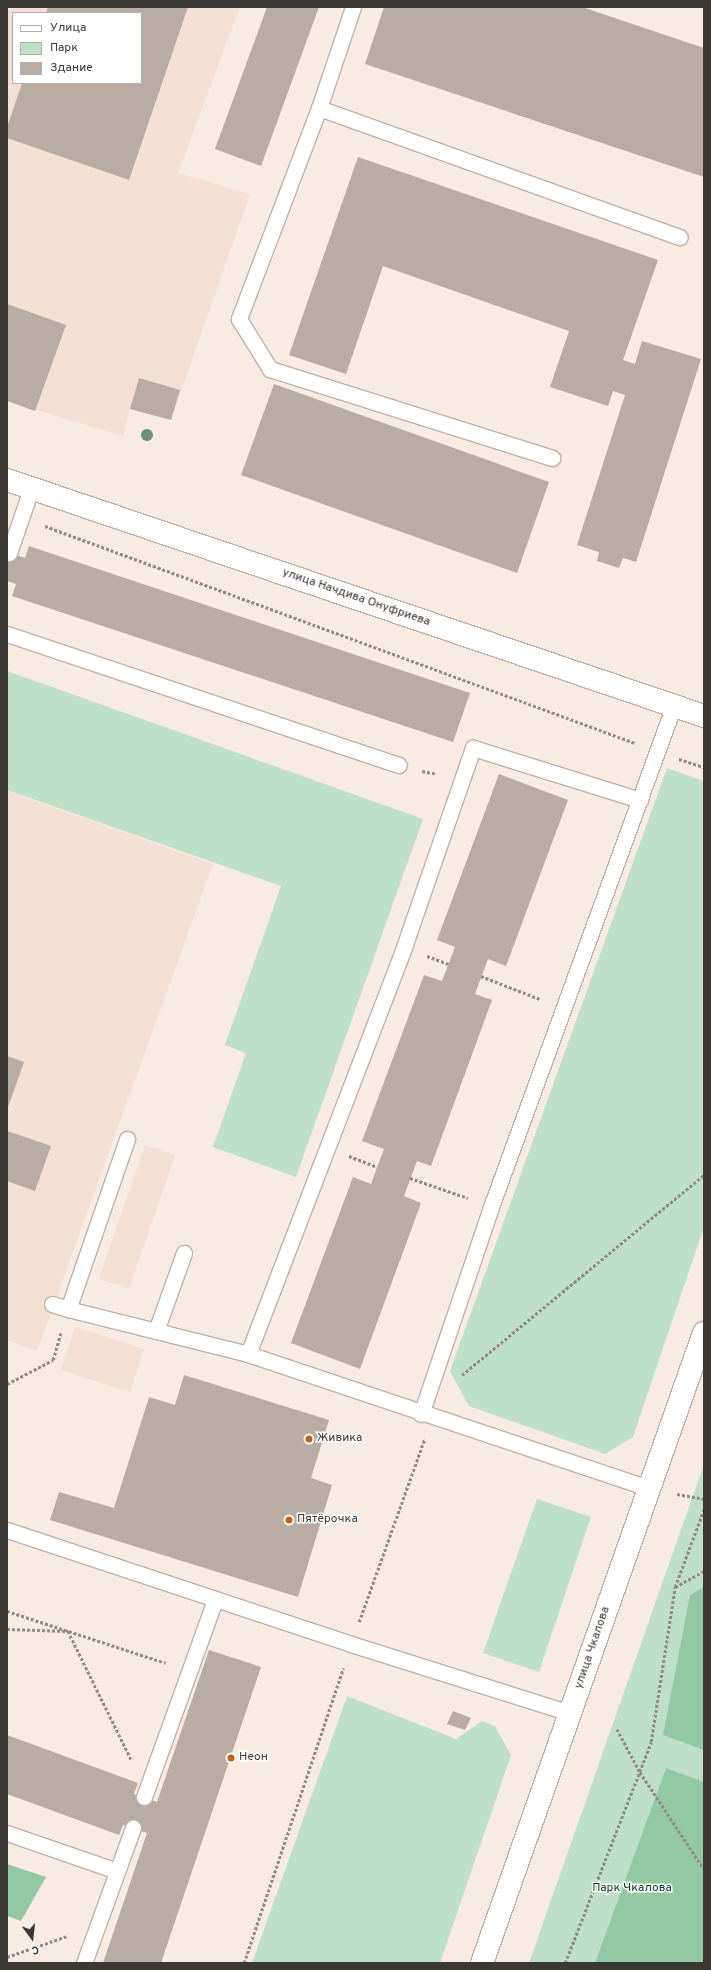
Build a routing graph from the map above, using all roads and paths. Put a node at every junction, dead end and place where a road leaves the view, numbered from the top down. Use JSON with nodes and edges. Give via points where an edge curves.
{"nodes":[{"id":1,"x":353,"y":7,"type":"edge"},
{"id":2,"x":319,"y":108,"type":"junction"},
{"id":3,"x":680,"y":236,"type":"dead end"},
{"id":4,"x":552,"y":458,"type":"dead end"},
{"id":5,"x":7,"y":480,"type":"edge"},
{"id":6,"x":31,"y":489,"type":"junction"},
{"id":7,"x":20,"y":516,"type":"junction"},
{"id":8,"x":9,"y":553,"type":"dead end"},
{"id":9,"x":7,"y":634,"type":"edge"},
{"id":10,"x":674,"y":705,"type":"junction"},
{"id":11,"x":704,"y":716,"type":"edge"},
{"id":12,"x":658,"y":752,"type":"junction"},
{"id":13,"x":399,"y":765,"type":"joint"},
{"id":14,"x":463,"y":781,"type":"junction"},
{"id":15,"x":640,"y":800,"type":"junction"},
{"id":16,"x":481,"y":976,"type":"dead end"},
{"id":17,"x":563,"y":1008,"type":"junction"},
{"id":18,"x":127,"y":1139,"type":"dead end"},
{"id":19,"x":704,"y":1176,"type":"edge"},
{"id":20,"x":410,"y":1178,"type":"dead end"},
{"id":21,"x":491,"y":1207,"type":"junction"},
{"id":22,"x":184,"y":1253,"type":"dead end"},
{"id":23,"x":52,"y":1304,"type":"dead end"},
{"id":24,"x":68,"y":1309,"type":"junction"},
{"id":25,"x":156,"y":1331,"type":"junction"},
{"id":26,"x":704,"y":1333,"type":"edge"},
{"id":27,"x":248,"y":1354,"type":"junction"},
{"id":28,"x":460,"y":1376,"type":"dead end"},
{"id":29,"x":7,"y":1384,"type":"edge"},
{"id":30,"x":421,"y":1414,"type":"junction"},
{"id":31,"x":428,"y":1431,"type":"dead end"},
{"id":32,"x":649,"y":1488,"type":"junction"},
{"id":33,"x":704,"y":1509,"type":"edge"},
{"id":34,"x":7,"y":1530,"type":"edge"},
{"id":35,"x":704,"y":1571,"type":"edge"},
{"id":36,"x":675,"y":1587,"type":"junction"},
{"id":37,"x":215,"y":1600,"type":"junction"},
{"id":38,"x":7,"y":1611,"type":"edge"},
{"id":39,"x":7,"y":1629,"type":"edge"},
{"id":40,"x":356,"y":1630,"type":"dead end"},
{"id":41,"x":68,"y":1631,"type":"junction"},
{"id":42,"x":351,"y":1644,"type":"junction"},
{"id":43,"x":190,"y":1671,"type":"junction"},
{"id":44,"x":570,"y":1713,"type":"junction"},
{"id":45,"x":616,"y":1729,"type":"dead end"},
{"id":46,"x":640,"y":1772,"type":"junction"},
{"id":47,"x":145,"y":1793,"type":"joint"},
{"id":48,"x":133,"y":1828,"type":"dead end"},
{"id":49,"x":7,"y":1833,"type":"edge"},
{"id":50,"x":704,"y":1869,"type":"edge"},
{"id":51,"x":117,"y":1871,"type":"junction"},
{"id":52,"x":98,"y":1925,"type":"junction"},
{"id":53,"x":7,"y":1957,"type":"edge"},
{"id":54,"x":84,"y":1963,"type":"edge"},
{"id":55,"x":244,"y":1963,"type":"edge"},
{"id":56,"x":482,"y":1963,"type":"edge"},
{"id":57,"x":566,"y":1963,"type":"edge"}],
"edges":[{"from":1,"to":2,"type":"lane"},
{"from":2,"to":3,"type":"lane"},
{"from":2,"to":4,"type":"lane","via":[[239,319],[270,370]]},
{"from":5,"to":6,"type":"street","name":"улица Начдива Онуфриева"},
{"from":6,"to":7,"type":"lane"},
{"from":6,"to":10,"type":"street","name":"улица Начдива Онуфриева"},
{"from":7,"to":8,"type":"lane"},
{"from":7,"to":12,"type":"path"},
{"from":9,"to":13,"type":"lane"},
{"from":10,"to":11,"type":"street","name":"улица Начдива Онуфриева"},
{"from":10,"to":12,"type":"lane"},
{"from":12,"to":15,"type":"lane"},
{"from":13,"to":14,"type":"path"},
{"from":14,"to":15,"type":"lane","via":[[473,748]]},
{"from":14,"to":27,"type":"lane","via":[[404,947]]},
{"from":15,"to":17,"type":"lane"},
{"from":16,"to":17,"type":"path"},
{"from":17,"to":21,"type":"lane"},
{"from":18,"to":24,"type":"lane"},
{"from":19,"to":28,"type":"path"},
{"from":20,"to":21,"type":"path"},
{"from":21,"to":30,"type":"lane"},
{"from":22,"to":25,"type":"lane"},
{"from":23,"to":24,"type":"lane"},
{"from":24,"to":25,"type":"lane"},
{"from":24,"to":29,"type":"path","via":[[53,1360]]},
{"from":25,"to":27,"type":"lane"},
{"from":26,"to":32,"type":"street","name":"улица Чкалова"},
{"from":27,"to":30,"type":"lane"},
{"from":30,"to":32,"type":"lane","via":[[482,1430]]},
{"from":31,"to":40,"type":"path"},
{"from":32,"to":44,"type":"street","name":"улица Чкалова"},
{"from":33,"to":36,"type":"path"},
{"from":34,"to":37,"type":"lane"},
{"from":35,"to":36,"type":"path"},
{"from":36,"to":46,"type":"path","via":[[652,1742]]},
{"from":37,"to":42,"type":"lane"},
{"from":37,"to":43,"type":"lane"},
{"from":38,"to":41,"type":"path"},
{"from":39,"to":41,"type":"path"},
{"from":41,"to":43,"type":"path"},
{"from":41,"to":47,"type":"path"},
{"from":42,"to":44,"type":"lane"},
{"from":42,"to":55,"type":"path"},
{"from":43,"to":47,"type":"lane"},
{"from":44,"to":56,"type":"street","name":"улица Чкалова"},
{"from":45,"to":46,"type":"path"},
{"from":46,"to":50,"type":"path"},
{"from":46,"to":57,"type":"path"},
{"from":48,"to":51,"type":"lane"},
{"from":49,"to":51,"type":"lane"},
{"from":51,"to":52,"type":"lane"},
{"from":52,"to":53,"type":"path"},
{"from":52,"to":54,"type":"lane"}]}
